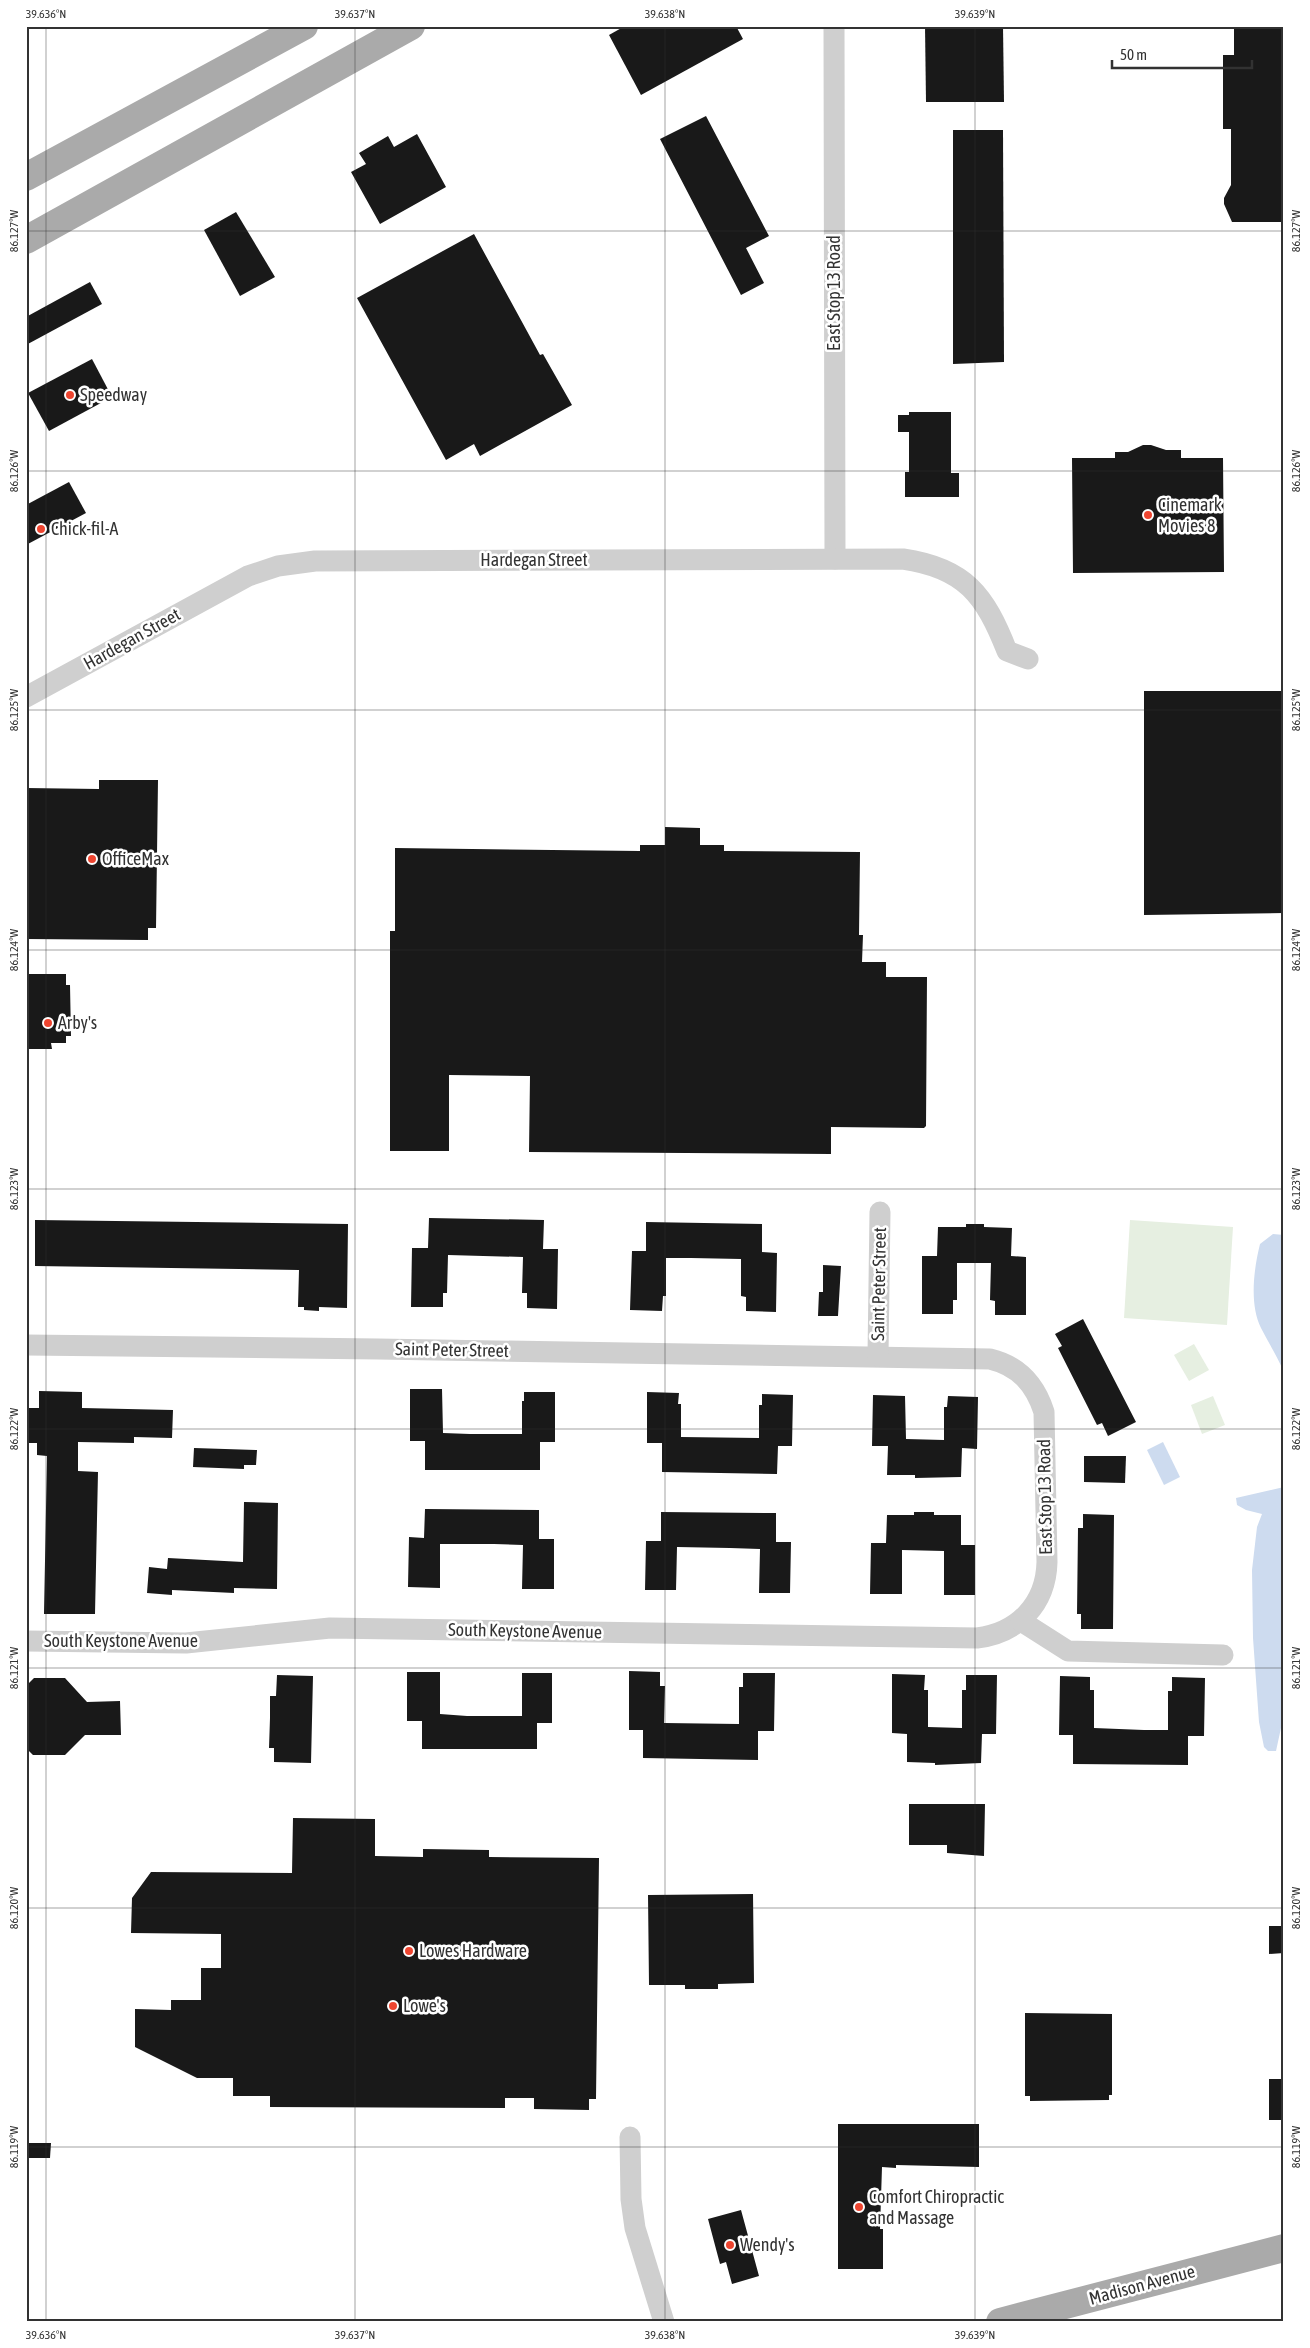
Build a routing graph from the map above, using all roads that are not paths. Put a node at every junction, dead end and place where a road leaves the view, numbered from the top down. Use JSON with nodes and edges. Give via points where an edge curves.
{"nodes":[{"id":1,"x":304,"y":26,"type":"edge"},
{"id":2,"x":411,"y":26,"type":"edge"},
{"id":3,"x":834,"y":26,"type":"edge"},
{"id":4,"x":26,"y":177,"type":"edge"},
{"id":5,"x":26,"y":240,"type":"edge"},
{"id":6,"x":834,"y":559,"type":"junction"},
{"id":7,"x":1028,"y":659,"type":"dead end"},
{"id":8,"x":26,"y":698,"type":"edge"},
{"id":9,"x":880,"y":1212,"type":"dead end"},
{"id":10,"x":26,"y":1346,"type":"edge"},
{"id":11,"x":878,"y":1356,"type":"junction"},
{"id":12,"x":1025,"y":1377,"type":"joint"},
{"id":13,"x":1023,"y":1619,"type":"junction"},
{"id":14,"x":26,"y":1642,"type":"edge"},
{"id":15,"x":1223,"y":1655,"type":"dead end"},
{"id":16,"x":630,"y":2137,"type":"dead end"},
{"id":17,"x":1284,"y":2248,"type":"edge"},
{"id":18,"x":664,"y":2322,"type":"edge"},
{"id":19,"x":1000,"y":2322,"type":"edge"}],
"edges":[{"from":1,"to":4,"type":"main road"},
{"from":2,"to":5,"type":"main road"},
{"from":3,"to":6,"type":"street","name":"East Stop 13 Road"},
{"from":6,"to":7,"type":"street","name":"Hardegan Street","via":[[903,559],[942,568],[981,598],[995,620],[1007,651]]},
{"from":6,"to":8,"type":"street","name":"Hardegan Street","via":[[325,561],[288,564],[238,581]]},
{"from":9,"to":11,"type":"street","name":"Saint Peter Street"},
{"from":10,"to":11,"type":"street","name":"Saint Peter Street"},
{"from":11,"to":12,"type":"street","name":"Saint Peter Street","via":[[990,1359],[1010,1365]]},
{"from":12,"to":13,"type":"street","name":"East Stop 13 Road","via":[[1040,1397],[1044,1412],[1047,1562],[1039,1597]]},
{"from":13,"to":14,"type":"street","name":"South Keystone Avenue","via":[[1000,1633],[977,1638],[330,1628],[186,1643]]},
{"from":13,"to":15,"type":"street","via":[[1068,1651]]},
{"from":16,"to":18,"type":"street","via":[[635,2228]]},
{"from":17,"to":19,"type":"main road","name":"Madison Avenue"}]}
